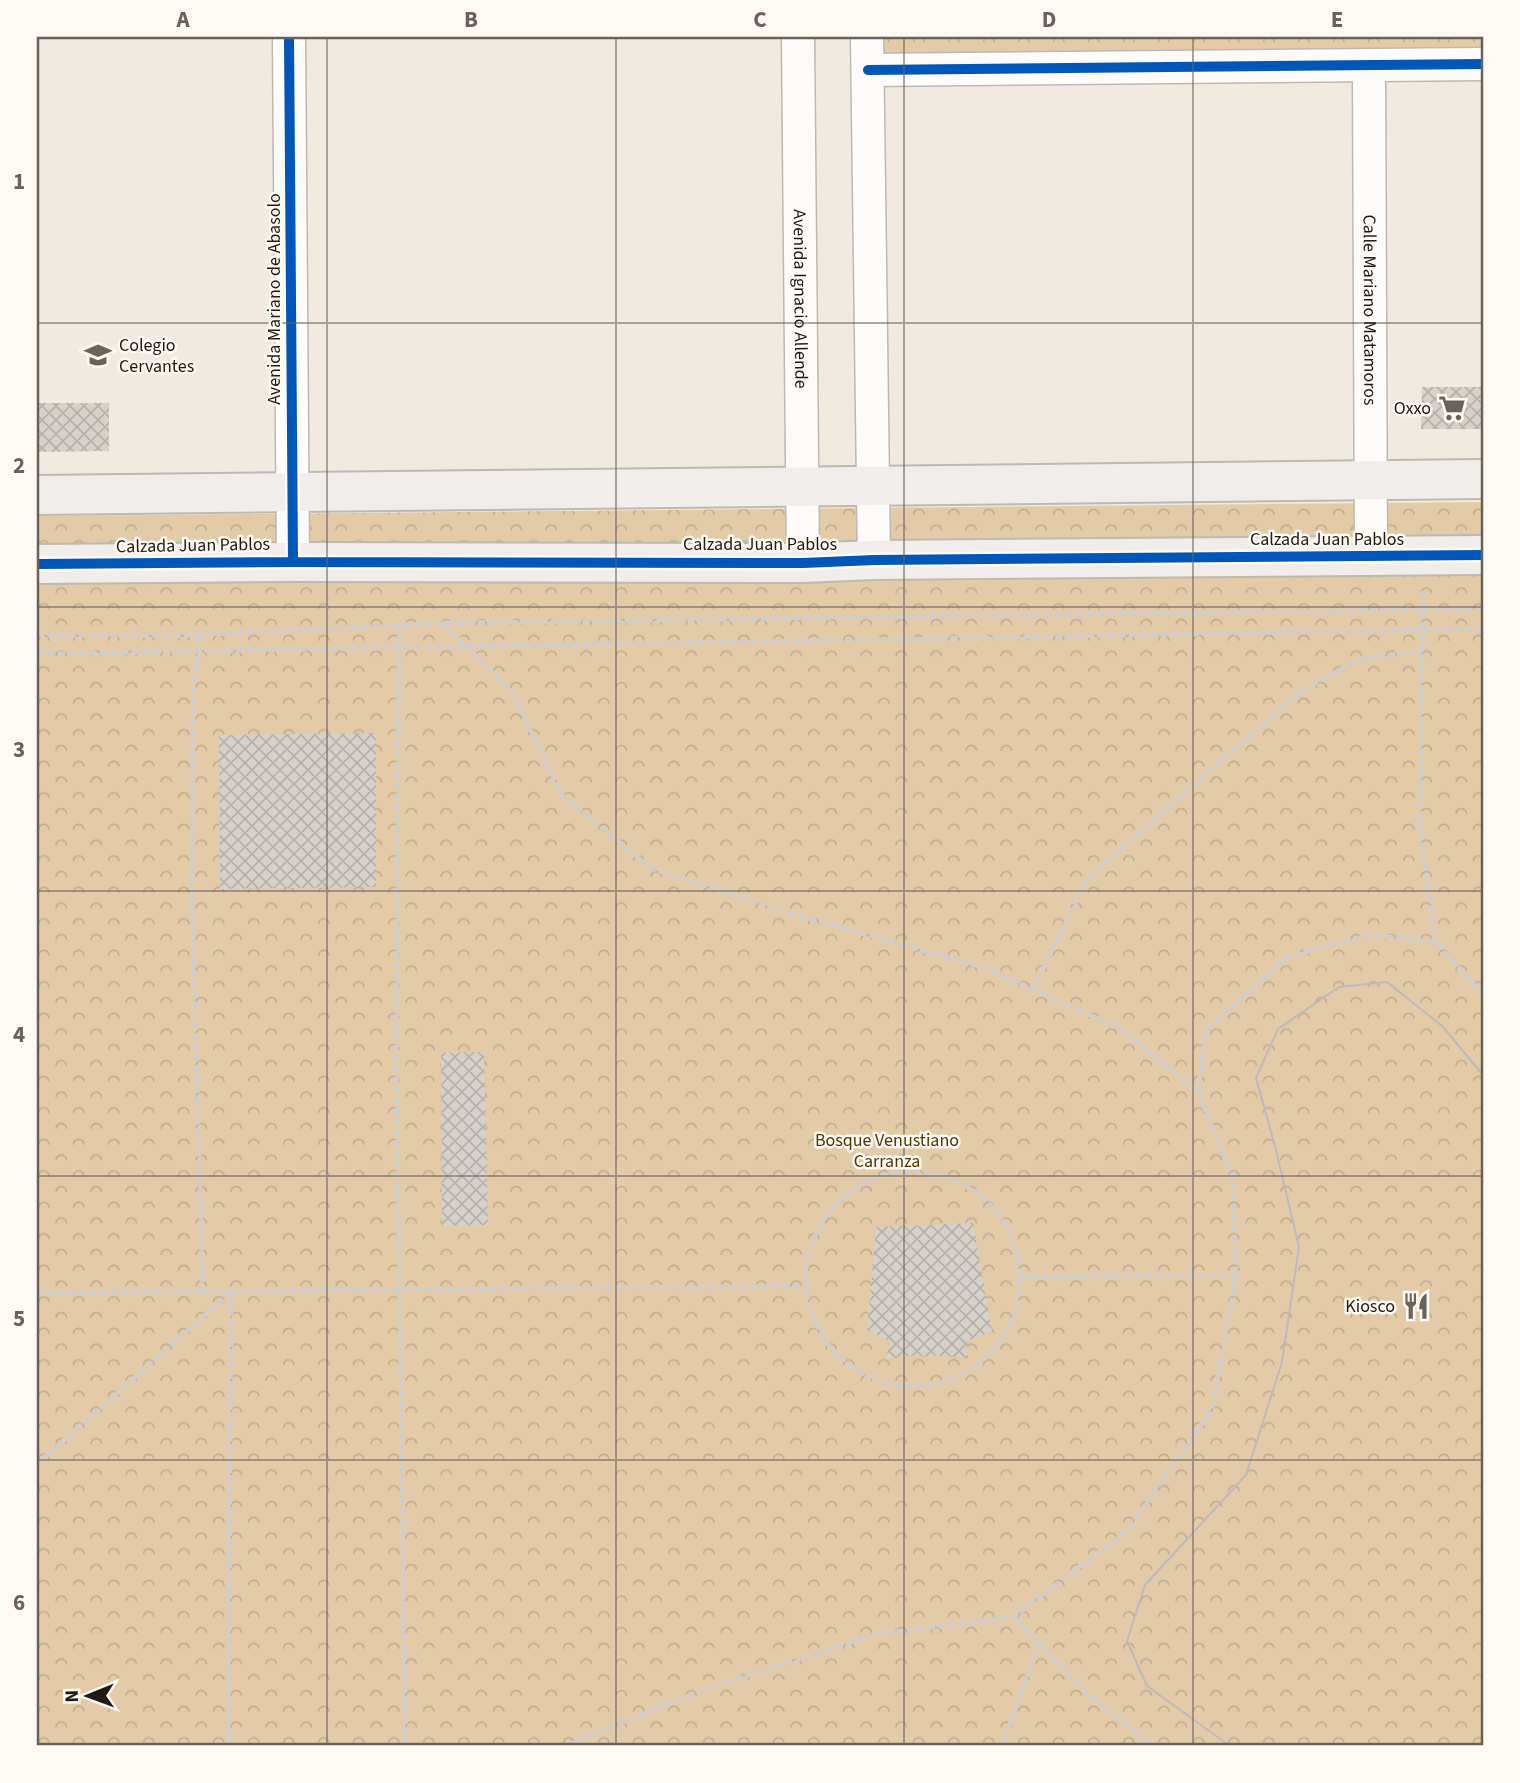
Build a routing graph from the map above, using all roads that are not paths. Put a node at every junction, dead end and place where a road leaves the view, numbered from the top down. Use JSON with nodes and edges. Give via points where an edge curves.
{"nodes":[{"id":1,"x":289,"y":37,"type":"edge"},
{"id":2,"x":798,"y":37,"type":"edge"},
{"id":3,"x":867,"y":37,"type":"edge"},
{"id":4,"x":1483,"y":64,"type":"edge"},
{"id":5,"x":1369,"y":65,"type":"junction"},
{"id":6,"x":868,"y":70,"type":"junction"},
{"id":7,"x":1483,"y":479,"type":"edge"},
{"id":8,"x":1372,"y":480,"type":"junction"},
{"id":9,"x":802,"y":486,"type":"junction"},
{"id":10,"x":874,"y":487,"type":"junction"},
{"id":11,"x":293,"y":492,"type":"junction"},
{"id":12,"x":37,"y":495,"type":"edge"},
{"id":13,"x":1483,"y":555,"type":"edge"},
{"id":14,"x":1371,"y":556,"type":"junction"},
{"id":15,"x":874,"y":560,"type":"junction"},
{"id":16,"x":293,"y":562,"type":"junction"},
{"id":17,"x":803,"y":563,"type":"junction"},
{"id":18,"x":37,"y":564,"type":"edge"}],
"edges":[{"from":1,"to":11,"type":"street","name":"Avenida Mariano de Abasolo"},
{"from":2,"to":9,"type":"street","name":"Avenida Ignacio Allende"},
{"from":3,"to":6,"type":"street"},
{"from":4,"to":5,"type":"street"},
{"from":5,"to":6,"type":"street"},
{"from":5,"to":8,"type":"street","name":"Calle Mariano Matamoros"},
{"from":6,"to":10,"type":"street"},
{"from":7,"to":8,"type":"street"},
{"from":8,"to":10,"type":"street"},
{"from":8,"to":14,"type":"street","name":"Calle Mariano Matamoros"},
{"from":9,"to":10,"type":"street"},
{"from":9,"to":11,"type":"street"},
{"from":9,"to":17,"type":"street","name":"Avenida Ignacio Allende"},
{"from":10,"to":15,"type":"street"},
{"from":11,"to":12,"type":"street"},
{"from":11,"to":16,"type":"street","name":"Avenida Mariano de Abasolo"},
{"from":13,"to":14,"type":"street","name":"Calzada Juan Pablos"},
{"from":14,"to":15,"type":"street","name":"Calzada Juan Pablos"},
{"from":15,"to":17,"type":"street","name":"Calzada Juan Pablos"},
{"from":16,"to":17,"type":"street","name":"Calzada Juan Pablos"},
{"from":16,"to":18,"type":"street","name":"Calzada Juan Pablos"}]}
